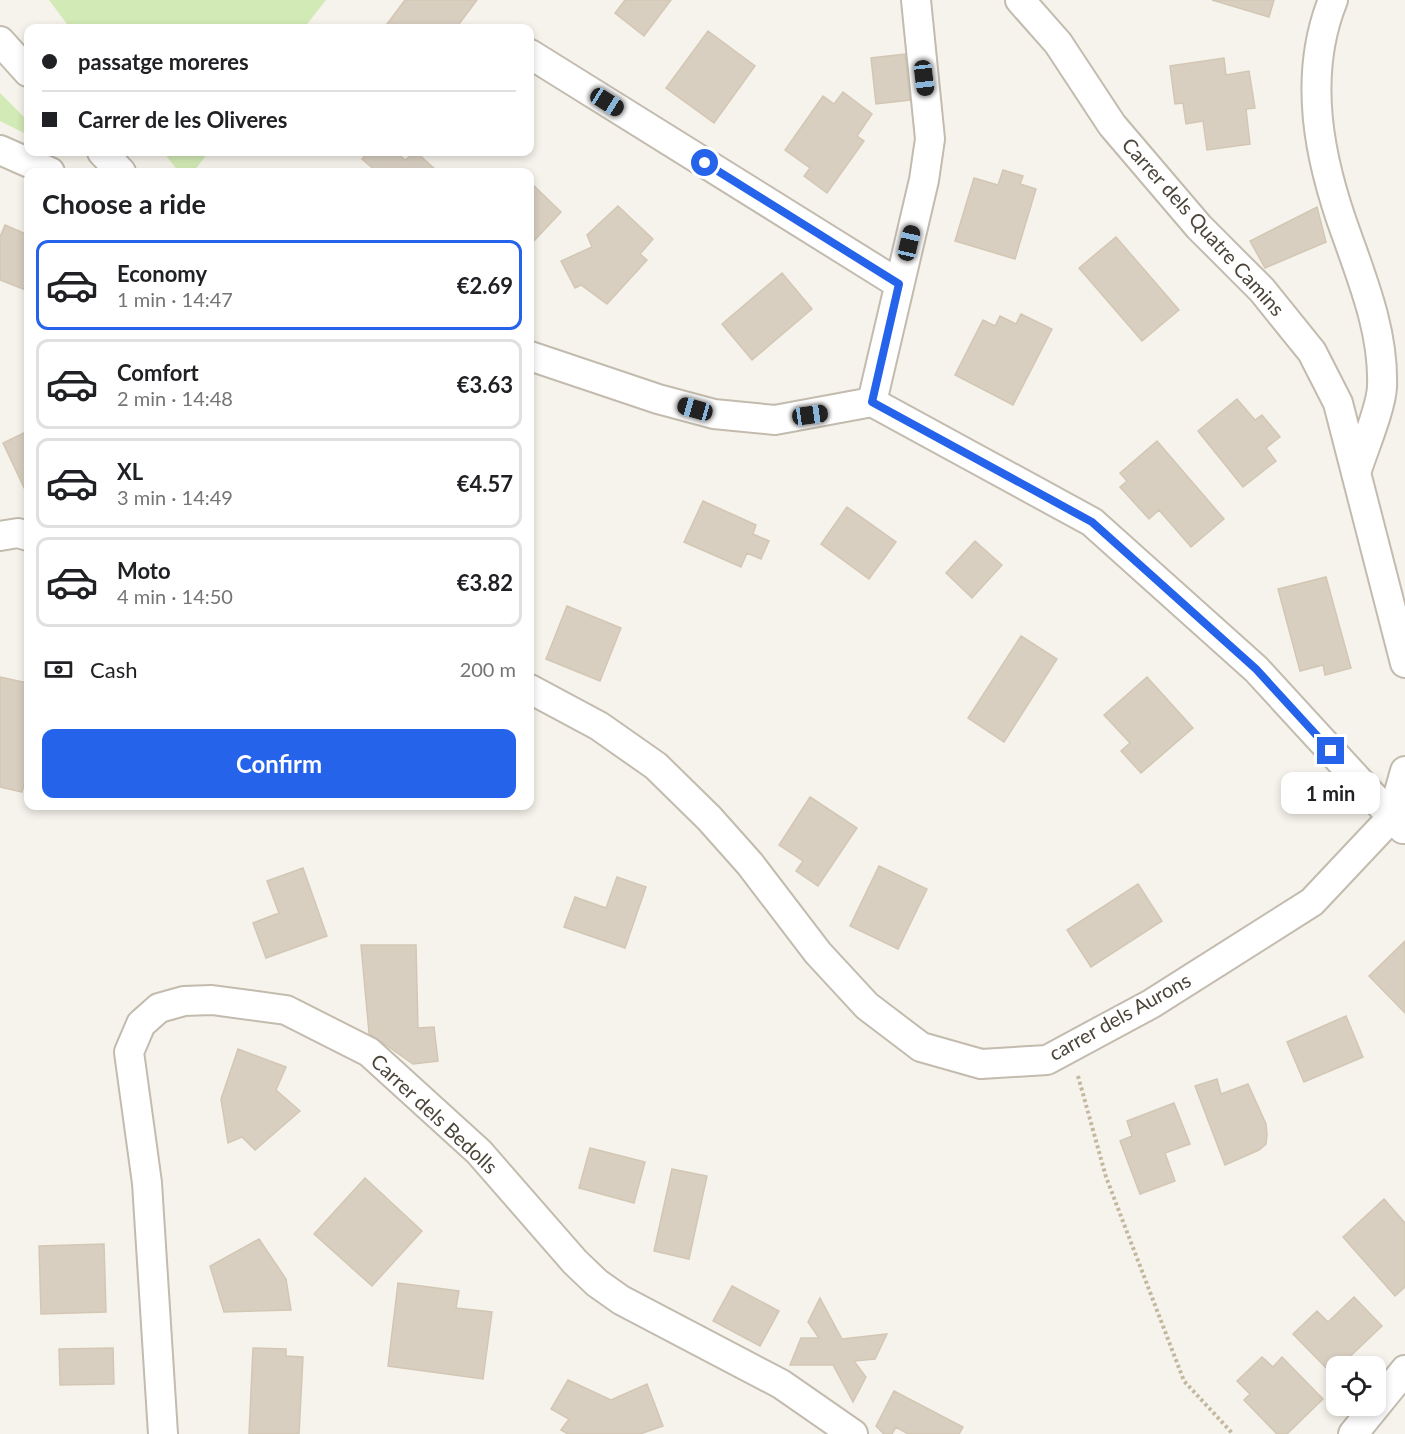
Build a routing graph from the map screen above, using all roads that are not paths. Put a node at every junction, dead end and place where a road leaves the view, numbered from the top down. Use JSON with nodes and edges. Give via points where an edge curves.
{"nodes":[{"id":1,"x":916,"y":0,"type":"edge"},
{"id":2,"x":1020,"y":0,"type":"edge"},
{"id":3,"x":1333,"y":0,"type":"edge"},
{"id":4,"x":0,"y":41,"type":"edge"},
{"id":5,"x":534,"y":56,"type":"edge"},
{"id":6,"x":24,"y":68,"type":"edge"},
{"id":7,"x":0,"y":150,"type":"edge"},
{"id":8,"x":106,"y":156,"type":"edge"},
{"id":9,"x":41,"y":168,"type":"edge"},
{"id":10,"x":117,"y":168,"type":"edge"},
{"id":11,"x":899,"y":284,"type":"junction"},
{"id":12,"x":534,"y":357,"type":"edge"},
{"id":13,"x":872,"y":402,"type":"junction"},
{"id":14,"x":1357,"y":470,"type":"junction"},
{"id":15,"x":24,"y":535,"type":"edge"},
{"id":16,"x":0,"y":536,"type":"edge"},
{"id":17,"x":1405,"y":663,"type":"edge"},
{"id":18,"x":534,"y":691,"type":"edge"},
{"id":19,"x":1405,"y":771,"type":"edge"},
{"id":20,"x":1398,"y":824,"type":"edge"},
{"id":21,"x":1405,"y":1370,"type":"edge"},
{"id":22,"x":163,"y":1434,"type":"edge"},
{"id":23,"x":853,"y":1434,"type":"edge"},
{"id":24,"x":1353,"y":1434,"type":"edge"}],
"edges":[{"from":1,"to":11,"type":"street","via":[[930,139]]},
{"from":2,"to":14,"type":"street","name":"Carrer dels Quatre Camins","via":[[1058,43],[1112,125],[1199,227],[1262,290],[1312,352],[1338,404]]},
{"from":3,"to":14,"type":"street","via":[[1320,42],[1315,98],[1325,164],[1366,284],[1379,342],[1382,388]]},
{"from":4,"to":6,"type":"street"},
{"from":5,"to":11,"type":"street"},
{"from":7,"to":9,"type":"street"},
{"from":8,"to":10,"type":"street"},
{"from":11,"to":13,"type":"street"},
{"from":12,"to":13,"type":"street","via":[[714,414],[775,420]]},
{"from":13,"to":20,"type":"street","via":[[1092,522],[1256,669]]},
{"from":14,"to":17,"type":"street"},
{"from":15,"to":16,"type":"street"},
{"from":18,"to":20,"type":"street","name":"carrer dels Aurons","via":[[599,726],[656,766],[710,818],[818,953],[867,1006],[921,1047],[981,1064],[1047,1059],[1151,1005],[1312,902]]},
{"from":19,"to":20,"type":"street","name":"carrer dels Aurons"},
{"from":21,"to":24,"type":"street"},
{"from":22,"to":23,"type":"street","name":"Carrer dels Bedolls","via":[[147,1183],[129,1052],[141,1024],[159,1008],[184,1001],[212,1000],[286,1010],[369,1052],[479,1152],[597,1283],[781,1384]]}]}
